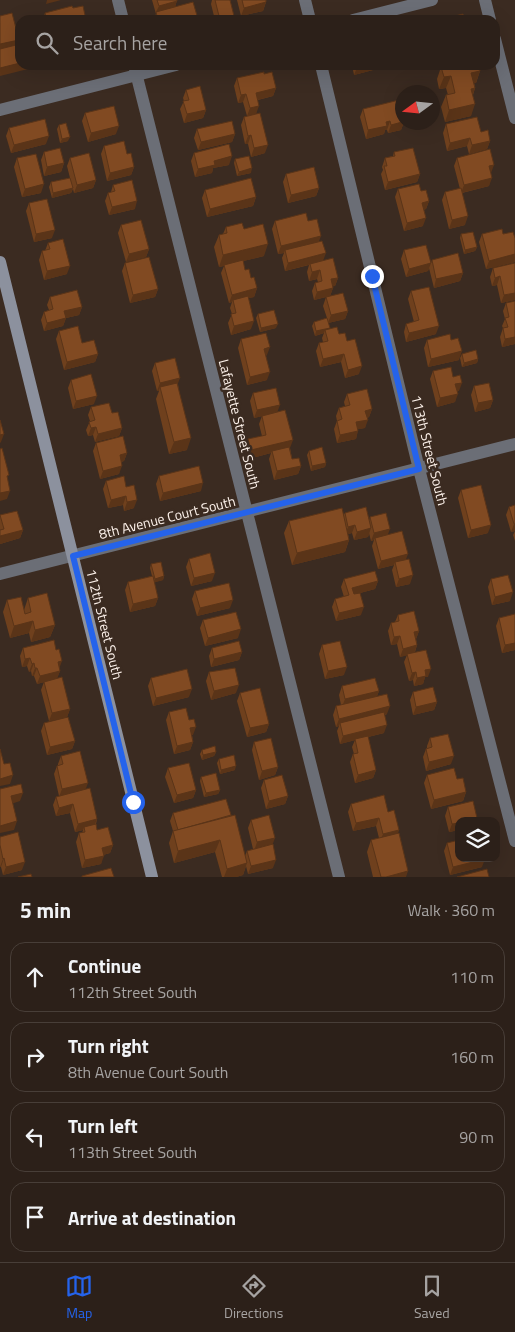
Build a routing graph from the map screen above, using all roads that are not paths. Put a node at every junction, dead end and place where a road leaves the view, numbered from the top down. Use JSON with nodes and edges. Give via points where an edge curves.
{"nodes":[{"id":1,"x":118,"y":0,"type":"edge"},
{"id":2,"x":305,"y":0,"type":"edge"},
{"id":3,"x":432,"y":0,"type":"edge"},
{"id":4,"x":485,"y":0,"type":"edge"},
{"id":5,"x":122,"y":15,"type":"edge"},
{"id":6,"x":309,"y":15,"type":"edge"},
{"id":7,"x":373,"y":15,"type":"edge"},
{"id":8,"x":489,"y":15,"type":"edge"},
{"id":9,"x":500,"y":59,"type":"edge"},
{"id":10,"x":135,"y":70,"type":"edge"},
{"id":11,"x":322,"y":70,"type":"edge"},
{"id":12,"x":0,"y":110,"type":"edge"},
{"id":13,"x":515,"y":118,"type":"edge"},
{"id":14,"x":0,"y":262,"type":"edge"},
{"id":15,"x":515,"y":444,"type":"edge"},
{"id":16,"x":419,"y":469,"type":"junction"},
{"id":17,"x":247,"y":512,"type":"junction"},
{"id":18,"x":73,"y":556,"type":"junction"},
{"id":19,"x":0,"y":574,"type":"edge"},
{"id":20,"x":515,"y":841,"type":"edge"},
{"id":21,"x":152,"y":877,"type":"edge"},
{"id":22,"x":339,"y":877,"type":"edge"}],
"edges":[{"from":1,"to":5,"type":"street"},
{"from":2,"to":6,"type":"street"},
{"from":3,"to":7,"type":"street"},
{"from":4,"to":8,"type":"street"},
{"from":9,"to":13,"type":"street"},
{"from":10,"to":12,"type":"street"},
{"from":10,"to":17,"type":"street","name":"Lafayette Street South"},
{"from":11,"to":16,"type":"street","name":"113th Street South"},
{"from":14,"to":18,"type":"main road","name":"112th Street South"},
{"from":15,"to":16,"type":"street","name":"8th Avenue Court South"},
{"from":16,"to":17,"type":"street","name":"8th Avenue Court South"},
{"from":16,"to":20,"type":"street","name":"113th Street South"},
{"from":17,"to":18,"type":"street","name":"8th Avenue Court South"},
{"from":17,"to":22,"type":"street","name":"Lafayette Street South"},
{"from":18,"to":19,"type":"street","name":"8th Avenue Court South"},
{"from":18,"to":21,"type":"main road","name":"112th Street South"}]}
